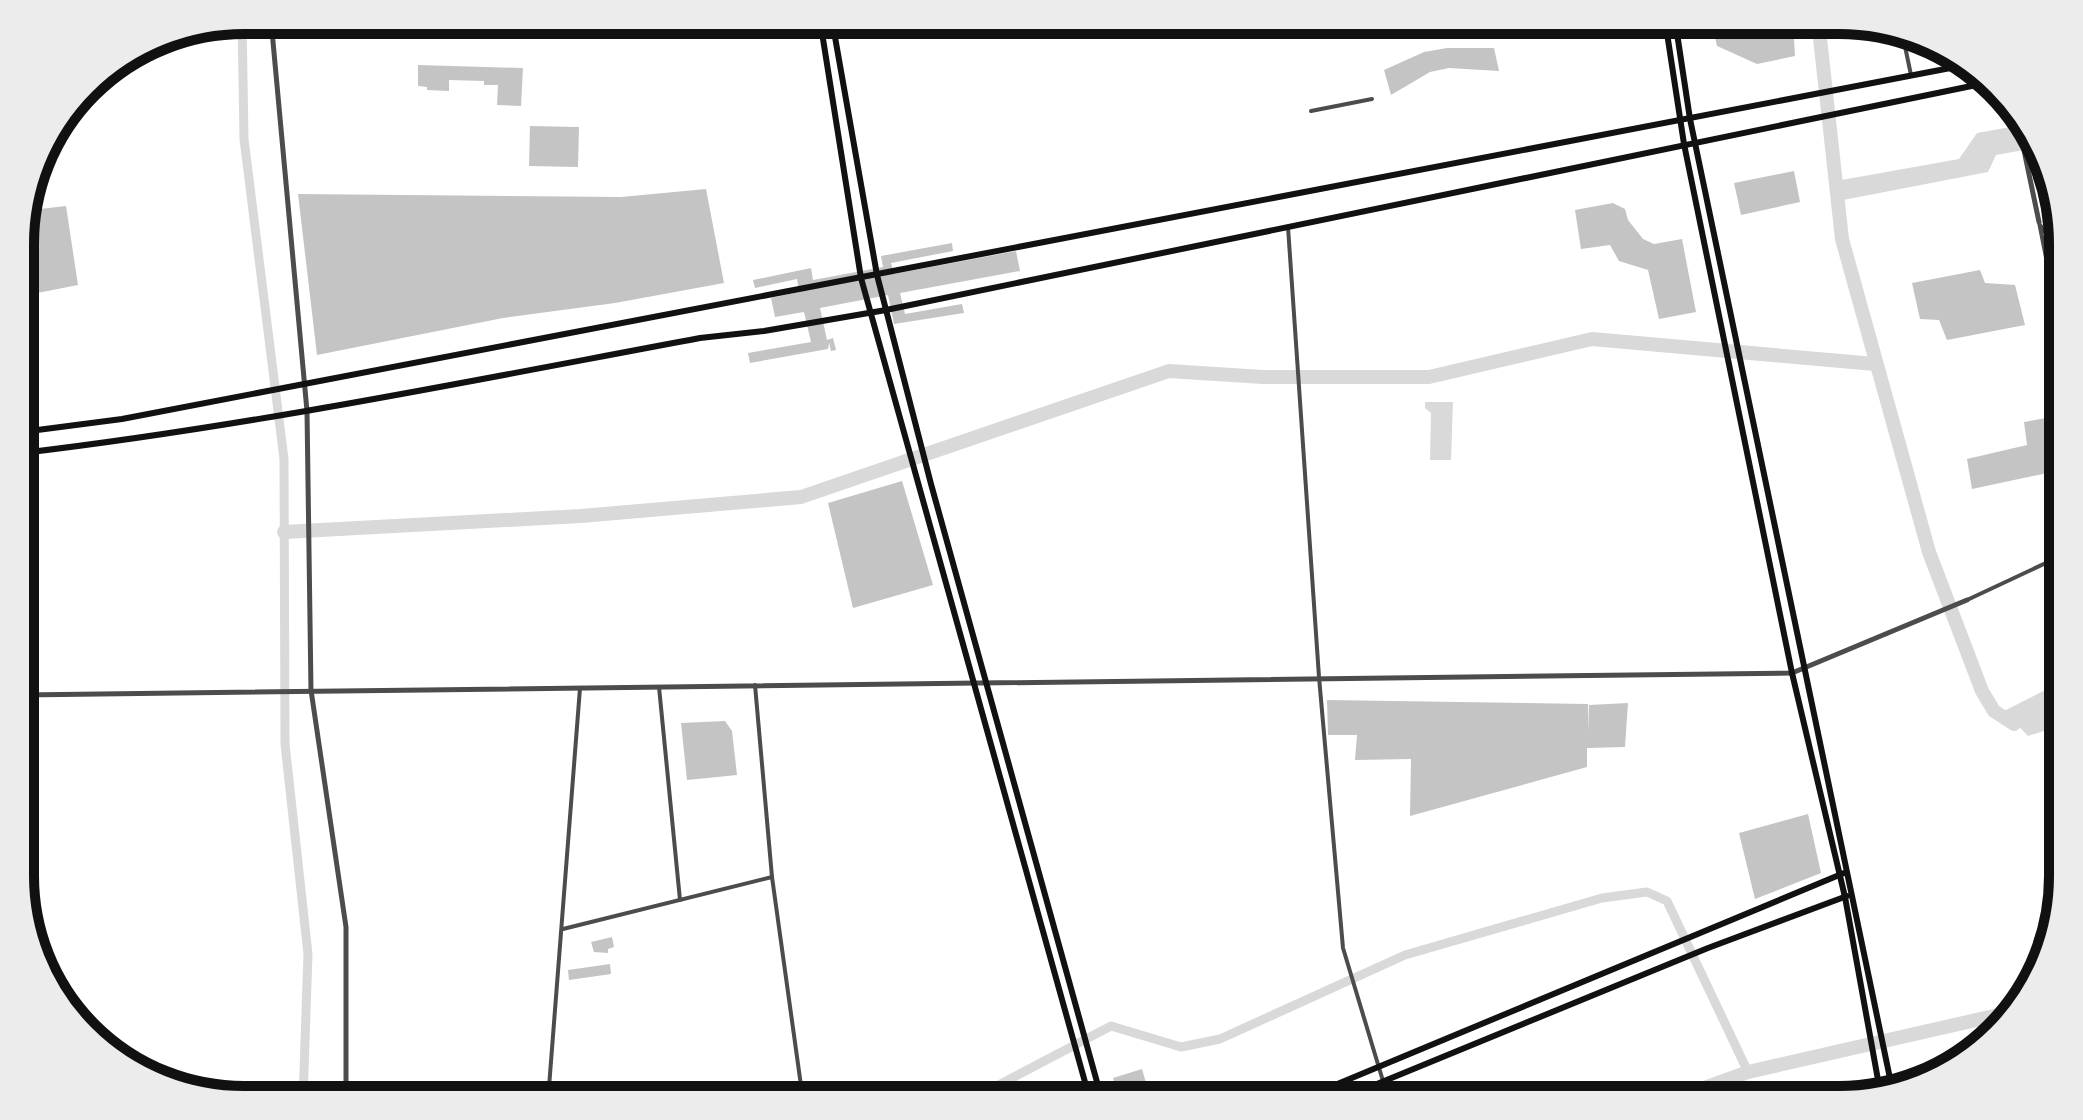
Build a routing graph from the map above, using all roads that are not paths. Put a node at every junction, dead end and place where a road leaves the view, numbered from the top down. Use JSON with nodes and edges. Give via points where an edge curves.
{"nodes":[{"id":1,"x":272,"y":34,"type":"edge"},
{"id":2,"x":822,"y":34,"type":"edge"},
{"id":3,"x":834,"y":34,"type":"edge"},
{"id":4,"x":1667,"y":34,"type":"edge"},
{"id":5,"x":1677,"y":34,"type":"edge"},
{"id":6,"x":1905,"y":45,"type":"edge"},
{"id":7,"x":1951,"y":67,"type":"edge"},
{"id":8,"x":1911,"y":75,"type":"junction"},
{"id":9,"x":1976,"y":85,"type":"edge"},
{"id":10,"x":1372,"y":99,"type":"dead end"},
{"id":11,"x":1311,"y":111,"type":"dead end"},
{"id":12,"x":1690,"y":119,"type":"junction"},
{"id":13,"x":1680,"y":121,"type":"junction"},
{"id":14,"x":1696,"y":143,"type":"junction"},
{"id":15,"x":1684,"y":144,"type":"junction"},
{"id":16,"x":2023,"y":144,"type":"edge"},
{"id":17,"x":2039,"y":222,"type":"junction"},
{"id":18,"x":1288,"y":227,"type":"junction"},
{"id":19,"x":2048,"y":236,"type":"edge"},
{"id":20,"x":2049,"y":273,"type":"edge"},
{"id":21,"x":877,"y":275,"type":"junction"},
{"id":22,"x":861,"y":278,"type":"junction"},
{"id":23,"x":886,"y":310,"type":"junction"},
{"id":24,"x":871,"y":312,"type":"junction"},
{"id":25,"x":303,"y":385,"type":"junction"},
{"id":26,"x":307,"y":411,"type":"junction"},
{"id":27,"x":34,"y":430,"type":"edge"},
{"id":28,"x":34,"y":451,"type":"edge"},
{"id":29,"x":2049,"y":562,"type":"edge"},
{"id":30,"x":1967,"y":600,"type":"joint"},
{"id":31,"x":1806,"y":669,"type":"junction"},
{"id":32,"x":1792,"y":673,"type":"junction"},
{"id":33,"x":1319,"y":677,"type":"junction"},
{"id":34,"x":984,"y":680,"type":"junction"},
{"id":35,"x":972,"y":681,"type":"junction"},
{"id":36,"x":755,"y":684,"type":"junction"},
{"id":37,"x":659,"y":685,"type":"junction"},
{"id":38,"x":581,"y":686,"type":"junction"},
{"id":39,"x":311,"y":690,"type":"junction"},
{"id":40,"x":34,"y":695,"type":"edge"},
{"id":41,"x":1844,"y":873,"type":"junction"},
{"id":42,"x":772,"y":877,"type":"junction"},
{"id":43,"x":1848,"y":895,"type":"junction"},
{"id":44,"x":680,"y":900,"type":"junction"},
{"id":45,"x":563,"y":929,"type":"junction"},
{"id":46,"x":1376,"y":1066,"type":"junction"},
{"id":47,"x":1890,"y":1079,"type":"edge"},
{"id":48,"x":1383,"y":1081,"type":"junction"},
{"id":49,"x":1878,"y":1082,"type":"edge"},
{"id":50,"x":346,"y":1086,"type":"edge"},
{"id":51,"x":549,"y":1086,"type":"edge"},
{"id":52,"x":801,"y":1086,"type":"edge"},
{"id":53,"x":1086,"y":1086,"type":"edge"},
{"id":54,"x":1098,"y":1086,"type":"edge"},
{"id":55,"x":1331,"y":1086,"type":"edge"},
{"id":56,"x":1371,"y":1086,"type":"edge"}],
"edges":[{"from":1,"to":25,"type":"street"},
{"from":2,"to":22,"type":"main road"},
{"from":3,"to":21,"type":"main road"},
{"from":4,"to":13,"type":"main road"},
{"from":5,"to":12,"type":"main road"},
{"from":6,"to":8,"type":"street"},
{"from":7,"to":8,"type":"main road"},
{"from":8,"to":12,"type":"main road"},
{"from":9,"to":14,"type":"main road"},
{"from":10,"to":11,"type":"street"},
{"from":12,"to":13,"type":"main road"},
{"from":12,"to":14,"type":"main road"},
{"from":13,"to":15,"type":"main road"},
{"from":13,"to":21,"type":"main road"},
{"from":14,"to":15,"type":"main road"},
{"from":14,"to":31,"type":"main road"},
{"from":15,"to":18,"type":"main road"},
{"from":15,"to":32,"type":"main road"},
{"from":16,"to":17,"type":"street"},
{"from":17,"to":19,"type":"street"},
{"from":17,"to":20,"type":"street"},
{"from":18,"to":23,"type":"main road"},
{"from":18,"to":33,"type":"street"},
{"from":21,"to":22,"type":"main road"},
{"from":21,"to":23,"type":"main road"},
{"from":22,"to":24,"type":"main road"},
{"from":22,"to":25,"type":"main road"},
{"from":23,"to":24,"type":"main road"},
{"from":23,"to":34,"type":"main road"},
{"from":24,"to":26,"type":"main road"},
{"from":24,"to":35,"type":"main road"},
{"from":25,"to":26,"type":"street"},
{"from":25,"to":27,"type":"main road"},
{"from":26,"to":28,"type":"main road"},
{"from":26,"to":39,"type":"street"},
{"from":29,"to":30,"type":"street"},
{"from":30,"to":31,"type":"street"},
{"from":31,"to":32,"type":"street"},
{"from":31,"to":41,"type":"main road"},
{"from":32,"to":33,"type":"street"},
{"from":32,"to":41,"type":"main road"},
{"from":33,"to":34,"type":"street"},
{"from":33,"to":46,"type":"street","via":[[1347,962]]},
{"from":34,"to":35,"type":"street"},
{"from":34,"to":54,"type":"main road"},
{"from":35,"to":36,"type":"street"},
{"from":35,"to":53,"type":"main road"},
{"from":36,"to":37,"type":"street"},
{"from":36,"to":42,"type":"street"},
{"from":37,"to":38,"type":"street"},
{"from":37,"to":44,"type":"street"},
{"from":38,"to":39,"type":"street"},
{"from":38,"to":45,"type":"street"},
{"from":39,"to":40,"type":"street"},
{"from":39,"to":50,"type":"street","via":[[346,927]]},
{"from":41,"to":43,"type":"main road"},
{"from":41,"to":46,"type":"main road"},
{"from":42,"to":44,"type":"street"},
{"from":42,"to":52,"type":"street"},
{"from":43,"to":47,"type":"main road"},
{"from":43,"to":48,"type":"main road"},
{"from":43,"to":49,"type":"main road"},
{"from":44,"to":45,"type":"street"},
{"from":45,"to":51,"type":"street"},
{"from":46,"to":48,"type":"street"},
{"from":46,"to":55,"type":"main road"},
{"from":48,"to":56,"type":"main road"}]}
